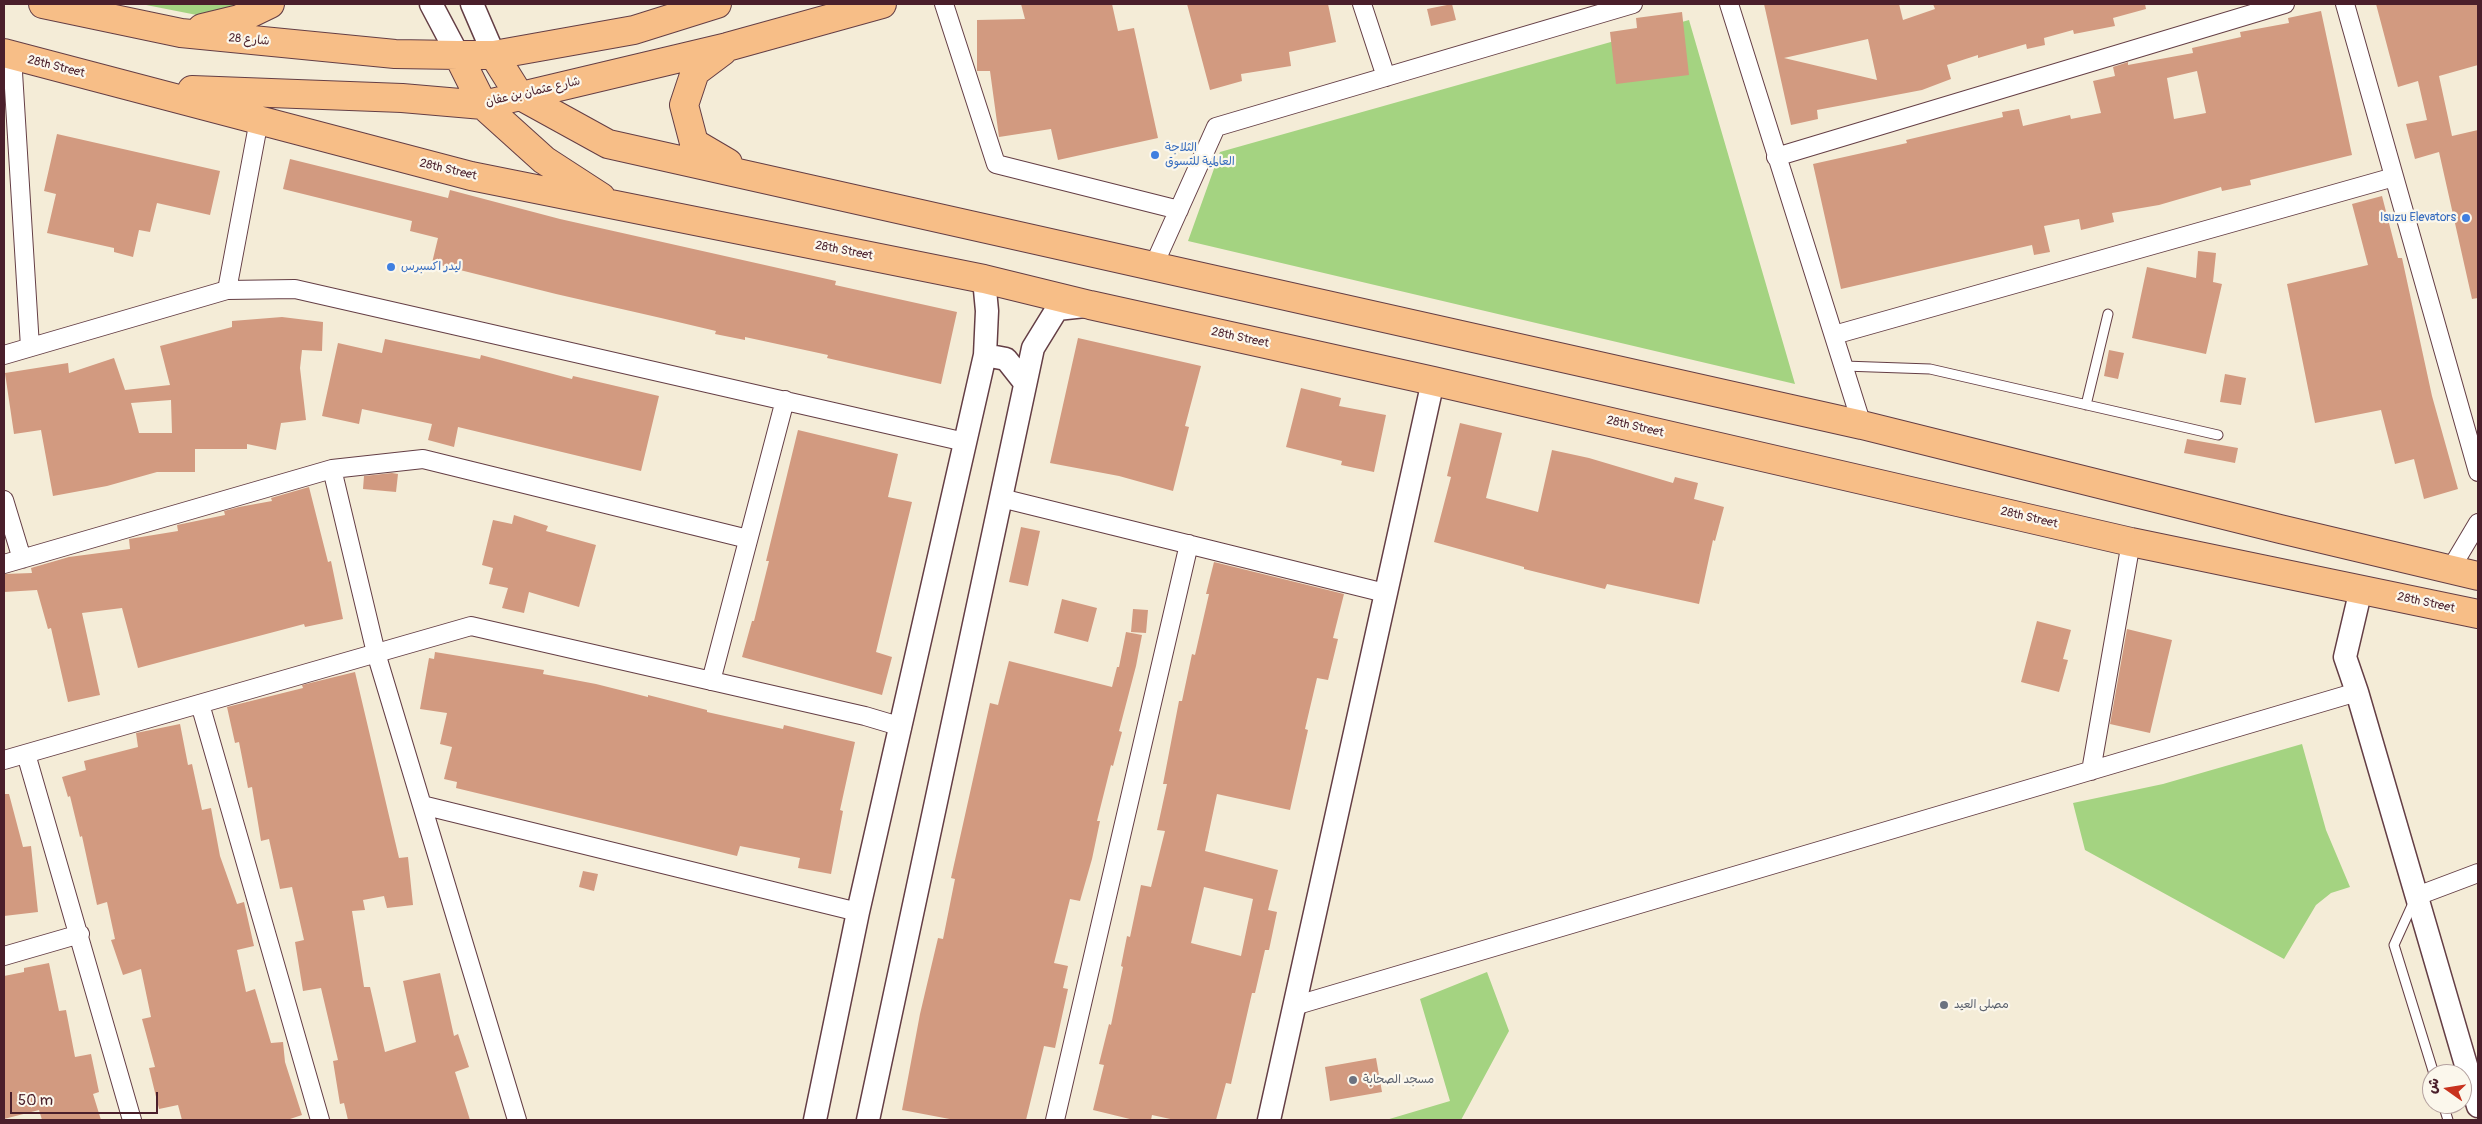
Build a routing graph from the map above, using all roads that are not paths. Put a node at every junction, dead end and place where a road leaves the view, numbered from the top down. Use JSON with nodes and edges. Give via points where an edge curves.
{"nodes":[{"id":1,"x":43,"y":4,"type":"edge"},
{"id":2,"x":270,"y":4,"type":"edge"},
{"id":3,"x":431,"y":4,"type":"edge"},
{"id":4,"x":472,"y":4,"type":"edge"},
{"id":5,"x":717,"y":4,"type":"edge"},
{"id":6,"x":882,"y":4,"type":"edge"},
{"id":7,"x":944,"y":4,"type":"edge"},
{"id":8,"x":1362,"y":4,"type":"edge"},
{"id":9,"x":1633,"y":4,"type":"edge"},
{"id":10,"x":1729,"y":4,"type":"edge"},
{"id":11,"x":2285,"y":4,"type":"edge"},
{"id":12,"x":2345,"y":4,"type":"edge"},
{"id":13,"x":181,"y":33,"type":"junction"},
{"id":14,"x":728,"y":47,"type":"junction"},
{"id":15,"x":8,"y":54,"type":"edge"},
{"id":16,"x":458,"y":55,"type":"junction"},
{"id":17,"x":494,"y":55,"type":"junction"},
{"id":18,"x":1386,"y":77,"type":"junction"},
{"id":19,"x":145,"y":89,"type":"junction"},
{"id":20,"x":519,"y":95,"type":"junction"},
{"id":21,"x":483,"y":105,"type":"junction"},
{"id":22,"x":258,"y":120,"type":"junction"},
{"id":23,"x":1776,"y":157,"type":"junction"},
{"id":24,"x":751,"y":176,"type":"junction"},
{"id":25,"x":2394,"y":177,"type":"junction"},
{"id":26,"x":616,"y":206,"type":"junction"},
{"id":27,"x":1179,"y":210,"type":"junction"},
{"id":28,"x":1153,"y":267,"type":"junction"},
{"id":29,"x":984,"y":279,"type":"junction"},
{"id":30,"x":227,"y":290,"type":"junction"},
{"id":31,"x":1090,"y":306,"type":"junction"},
{"id":32,"x":2108,"y":314,"type":"dead end"},
{"id":33,"x":1834,"y":335,"type":"junction"},
{"id":34,"x":30,"y":347,"type":"junction"},
{"id":35,"x":4,"y":355,"type":"edge"},
{"id":36,"x":985,"y":355,"type":"junction"},
{"id":37,"x":1844,"y":366,"type":"junction"},
{"id":38,"x":1432,"y":380,"type":"junction"},
{"id":39,"x":1025,"y":382,"type":"junction"},
{"id":40,"x":785,"y":400,"type":"junction"},
{"id":41,"x":2086,"y":405,"type":"junction"},
{"id":42,"x":1862,"y":425,"type":"junction"},
{"id":43,"x":2218,"y":435,"type":"dead end"},
{"id":44,"x":965,"y":442,"type":"junction"},
{"id":45,"x":332,"y":469,"type":"junction"},
{"id":46,"x":2478,"y":472,"type":"edge"},
{"id":47,"x":1000,"y":498,"type":"junction"},
{"id":48,"x":4,"y":500,"type":"edge"},
{"id":49,"x":2478,"y":523,"type":"edge"},
{"id":50,"x":748,"y":540,"type":"junction"},
{"id":51,"x":2131,"y":542,"type":"junction"},
{"id":52,"x":1190,"y":544,"type":"junction"},
{"id":53,"x":22,"y":559,"type":"junction"},
{"id":54,"x":4,"y":564,"type":"edge"},
{"id":55,"x":2450,"y":570,"type":"junction"},
{"id":56,"x":2478,"y":576,"type":"edge"},
{"id":57,"x":2361,"y":589,"type":"junction"},
{"id":58,"x":1385,"y":592,"type":"junction"},
{"id":59,"x":2478,"y":614,"type":"edge"},
{"id":60,"x":376,"y":653,"type":"junction"},
{"id":61,"x":711,"y":681,"type":"junction"},
{"id":62,"x":2357,"y":692,"type":"junction"},
{"id":63,"x":200,"y":704,"type":"junction"},
{"id":64,"x":902,"y":727,"type":"junction"},
{"id":65,"x":26,"y":754,"type":"junction"},
{"id":66,"x":4,"y":760,"type":"edge"},
{"id":67,"x":2090,"y":771,"type":"junction"},
{"id":68,"x":422,"y":805,"type":"junction"},
{"id":69,"x":2478,"y":873,"type":"edge"},
{"id":70,"x":2417,"y":896,"type":"junction"},
{"id":71,"x":858,"y":912,"type":"junction"},
{"id":72,"x":80,"y":934,"type":"junction"},
{"id":73,"x":4,"y":956,"type":"edge"},
{"id":74,"x":1294,"y":1006,"type":"junction"},
{"id":75,"x":2431,"y":1064,"type":"edge"},
{"id":76,"x":2478,"y":1106,"type":"edge"},
{"id":77,"x":132,"y":1120,"type":"edge"},
{"id":78,"x":320,"y":1120,"type":"edge"},
{"id":79,"x":516,"y":1120,"type":"edge"},
{"id":80,"x":816,"y":1120,"type":"edge"},
{"id":81,"x":868,"y":1120,"type":"edge"},
{"id":82,"x":1055,"y":1120,"type":"edge"},
{"id":83,"x":1269,"y":1120,"type":"edge"}],
"edges":[{"from":1,"to":13,"type":"main road","name":"شارع 28"},
{"from":2,"to":13,"type":"main road","via":[[240,19]]},
{"from":3,"to":16,"type":"street"},
{"from":4,"to":17,"type":"street"},
{"from":5,"to":17,"type":"main road","via":[[634,30]]},
{"from":6,"to":14,"type":"main road","name":"شارع عثمان بن عفان"},
{"from":7,"to":27,"type":"street","via":[[996,164]]},
{"from":8,"to":18,"type":"street"},
{"from":9,"to":18,"type":"street"},
{"from":10,"to":23,"type":"street"},
{"from":11,"to":23,"type":"street"},
{"from":12,"to":25,"type":"street"},
{"from":13,"to":16,"type":"main road","name":"شارع 28","via":[[395,54]]},
{"from":14,"to":20,"type":"main road","name":"شارع عثمان بن عفان"},
{"from":14,"to":24,"type":"main road","via":[[695,72],[684,105],[694,143]]},
{"from":15,"to":19,"type":"main road","name":"28th Street"},
{"from":15,"to":34,"type":"street"},
{"from":16,"to":17,"type":"main road"},
{"from":16,"to":21,"type":"main road"},
{"from":17,"to":20,"type":"main road"},
{"from":18,"to":27,"type":"street","via":[[1216,127]]},
{"from":19,"to":21,"type":"main road","name":"شارع عثمان بن عفان","via":[[402,98]]},
{"from":19,"to":22,"type":"main road","name":"28th Street"},
{"from":20,"to":21,"type":"main road","name":"شارع عثمان بن عفان"},
{"from":20,"to":24,"type":"main road","via":[[608,144]]},
{"from":21,"to":26,"type":"main road","via":[[544,160]]},
{"from":22,"to":26,"type":"main road","name":"28th Street","via":[[462,173]]},
{"from":22,"to":30,"type":"street"},
{"from":23,"to":33,"type":"street"},
{"from":24,"to":28,"type":"main road"},
{"from":25,"to":33,"type":"street"},
{"from":25,"to":46,"type":"street"},
{"from":26,"to":29,"type":"main road","name":"28th Street"},
{"from":27,"to":28,"type":"street"},
{"from":28,"to":42,"type":"main road"},
{"from":29,"to":31,"type":"main road","name":"28th Street"},
{"from":29,"to":36,"type":"street","via":[[987,311]]},
{"from":30,"to":34,"type":"street"},
{"from":30,"to":40,"type":"street","via":[[295,288]]},
{"from":31,"to":38,"type":"main road","name":"28th Street"},
{"from":31,"to":39,"type":"street","via":[[1057,309],[1032,348]]},
{"from":32,"to":41,"type":"lane"},
{"from":33,"to":37,"type":"street"},
{"from":34,"to":35,"type":"street"},
{"from":36,"to":39,"type":"street","via":[[1006,359]]},
{"from":36,"to":44,"type":"street"},
{"from":37,"to":41,"type":"lane","via":[[1930,369]]},
{"from":37,"to":42,"type":"street"},
{"from":38,"to":51,"type":"main road","name":"28th Street"},
{"from":38,"to":58,"type":"street"},
{"from":39,"to":47,"type":"street"},
{"from":40,"to":44,"type":"street"},
{"from":40,"to":50,"type":"street"},
{"from":41,"to":43,"type":"lane"},
{"from":42,"to":55,"type":"main road"},
{"from":44,"to":64,"type":"street"},
{"from":45,"to":50,"type":"street","via":[[423,459]]},
{"from":45,"to":53,"type":"street"},
{"from":45,"to":60,"type":"street"},
{"from":47,"to":52,"type":"street"},
{"from":47,"to":81,"type":"street"},
{"from":48,"to":53,"type":"street"},
{"from":49,"to":55,"type":"street"},
{"from":50,"to":61,"type":"street"},
{"from":51,"to":57,"type":"main road","name":"28th Street"},
{"from":51,"to":67,"type":"street"},
{"from":52,"to":58,"type":"street"},
{"from":52,"to":82,"type":"street"},
{"from":53,"to":54,"type":"street"},
{"from":55,"to":56,"type":"main road"},
{"from":57,"to":59,"type":"main road","name":"28th Street"},
{"from":57,"to":62,"type":"street","via":[[2345,657]]},
{"from":58,"to":74,"type":"street"},
{"from":60,"to":61,"type":"street","via":[[471,626]]},
{"from":60,"to":63,"type":"street"},
{"from":60,"to":68,"type":"street"},
{"from":61,"to":64,"type":"street"},
{"from":62,"to":67,"type":"street"},
{"from":62,"to":70,"type":"street"},
{"from":63,"to":65,"type":"street"},
{"from":63,"to":78,"type":"street"},
{"from":64,"to":71,"type":"street"},
{"from":65,"to":66,"type":"street"},
{"from":65,"to":72,"type":"street"},
{"from":67,"to":74,"type":"street"},
{"from":68,"to":71,"type":"street"},
{"from":68,"to":79,"type":"street"},
{"from":69,"to":70,"type":"street"},
{"from":70,"to":75,"type":"lane","via":[[2394,945]]},
{"from":70,"to":76,"type":"street"},
{"from":71,"to":80,"type":"street"},
{"from":72,"to":73,"type":"street"},
{"from":72,"to":77,"type":"street"},
{"from":74,"to":83,"type":"street"}]}
